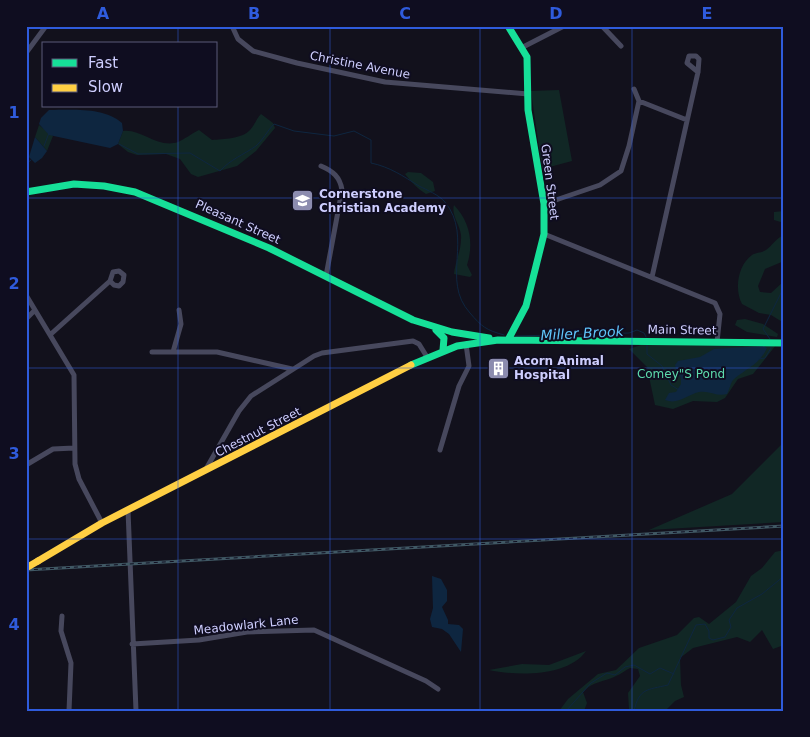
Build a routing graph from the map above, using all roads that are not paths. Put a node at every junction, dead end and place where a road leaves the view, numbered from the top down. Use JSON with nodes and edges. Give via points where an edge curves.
{"nodes":[{"id":1,"x":46,"y":26,"type":"edge"},
{"id":2,"x":232,"y":26,"type":"edge"},
{"id":3,"x":508,"y":26,"type":"edge"},
{"id":4,"x":564,"y":26,"type":"edge"},
{"id":5,"x":602,"y":26,"type":"edge"},
{"id":6,"x":621,"y":46,"type":"dead end"},
{"id":7,"x":523,"y":48,"type":"junction"},
{"id":8,"x":26,"y":53,"type":"edge"},
{"id":9,"x":698,"y":72,"type":"dead end"},
{"id":10,"x":634,"y":89,"type":"dead end"},
{"id":11,"x":528,"y":94,"type":"junction"},
{"id":12,"x":638,"y":101,"type":"junction"},
{"id":13,"x":687,"y":120,"type":"junction"},
{"id":14,"x":321,"y":166,"type":"dead end"},
{"id":15,"x":26,"y":192,"type":"edge"},
{"id":16,"x":544,"y":204,"type":"junction"},
{"id":17,"x":544,"y":234,"type":"junction"},
{"id":18,"x":326,"y":276,"type":"junction"},
{"id":19,"x":652,"y":277,"type":"junction"},
{"id":20,"x":110,"y":281,"type":"dead end"},
{"id":21,"x":26,"y":295,"type":"edge"},
{"id":22,"x":35,"y":310,"type":"junction"},
{"id":23,"x":179,"y":310,"type":"dead end"},
{"id":24,"x":26,"y":319,"type":"edge"},
{"id":25,"x":429,"y":326,"type":"junction"},
{"id":26,"x":452,"y":332,"type":"junction"},
{"id":27,"x":51,"y":334,"type":"junction"},
{"id":28,"x":442,"y":334,"type":"junction"},
{"id":29,"x":498,"y":340,"type":"junction"},
{"id":30,"x":508,"y":340,"type":"junction"},
{"id":31,"x":717,"y":342,"type":"junction"},
{"id":32,"x":784,"y":342,"type":"edge"},
{"id":33,"x":461,"y":345,"type":"junction"},
{"id":34,"x":443,"y":350,"type":"junction"},
{"id":35,"x":152,"y":352,"type":"dead end"},
{"id":36,"x":172,"y":352,"type":"junction"},
{"id":37,"x":427,"y":356,"type":"junction"},
{"id":38,"x":292,"y":369,"type":"junction"},
{"id":39,"x":74,"y":448,"type":"junction"},
{"id":40,"x":440,"y":450,"type":"dead end"},
{"id":41,"x":26,"y":465,"type":"edge"},
{"id":42,"x":204,"y":472,"type":"junction"},
{"id":43,"x":128,"y":510,"type":"junction"},
{"id":44,"x":102,"y":523,"type":"junction"},
{"id":45,"x":26,"y":568,"type":"edge"},
{"id":46,"x":62,"y":616,"type":"dead end"},
{"id":47,"x":132,"y":644,"type":"junction"},
{"id":48,"x":438,"y":689,"type":"dead end"},
{"id":49,"x":69,"y":711,"type":"edge"},
{"id":50,"x":136,"y":711,"type":"edge"}],
"edges":[{"from":1,"to":8,"type":"street"},
{"from":2,"to":11,"type":"street","name":"Christine Avenue","via":[[238,39],[253,51],[297,62],[385,82]]},
{"from":3,"to":7,"type":"street","name":"Green Street"},
{"from":4,"to":7,"type":"street"},
{"from":5,"to":6,"type":"street"},
{"from":7,"to":11,"type":"street","name":"Green Street","via":[[528,67]]},
{"from":9,"to":13,"type":"street"},
{"from":10,"to":12,"type":"street"},
{"from":11,"to":16,"type":"street","name":"Green Street"},
{"from":12,"to":13,"type":"street"},
{"from":12,"to":16,"type":"street","via":[[629,146],[618,174],[600,185]]},
{"from":13,"to":19,"type":"street"},
{"from":14,"to":18,"type":"street","via":[[338,178],[342,190]]},
{"from":15,"to":18,"type":"street","name":"Pleasant Street","via":[[74,184],[135,192],[230,230]]},
{"from":16,"to":17,"type":"street","name":"Green Street"},
{"from":17,"to":19,"type":"street"},
{"from":17,"to":30,"type":"street","name":"Green Street","via":[[526,306]]},
{"from":18,"to":25,"type":"street","name":"Pleasant Street"},
{"from":19,"to":31,"type":"street","via":[[715,303],[720,314]]},
{"from":20,"to":27,"type":"street"},
{"from":21,"to":22,"type":"street"},
{"from":22,"to":24,"type":"street"},
{"from":22,"to":27,"type":"street"},
{"from":23,"to":36,"type":"street","via":[[181,324]]},
{"from":25,"to":26,"type":"street","name":"Pleasant Street"},
{"from":25,"to":28,"type":"street","name":"Pleasant Street"},
{"from":26,"to":29,"type":"street","name":"Pleasant Street"},
{"from":26,"to":33,"type":"street"},
{"from":27,"to":39,"type":"street","via":[[74,375]]},
{"from":28,"to":33,"type":"street","name":"Pleasant Street"},
{"from":28,"to":34,"type":"street","via":[[446,342]]},
{"from":29,"to":30,"type":"street","name":"Chestnut Street"},
{"from":29,"to":33,"type":"street","name":"Chestnut Street"},
{"from":30,"to":31,"type":"street","name":"Main Street"},
{"from":31,"to":32,"type":"street","name":"Main Street"},
{"from":33,"to":34,"type":"street","name":"Chestnut Street"},
{"from":33,"to":40,"type":"street","via":[[470,362],[459,386]]},
{"from":34,"to":37,"type":"street","name":"Chestnut Street"},
{"from":35,"to":36,"type":"street"},
{"from":36,"to":38,"type":"street","via":[[216,352]]},
{"from":37,"to":38,"type":"street","via":[[413,341],[322,353]]},
{"from":37,"to":42,"type":"street","name":"Chestnut Street"},
{"from":38,"to":42,"type":"street","via":[[245,402]]},
{"from":39,"to":41,"type":"street","via":[[54,449]]},
{"from":39,"to":44,"type":"street","via":[[78,474]]},
{"from":42,"to":43,"type":"street","name":"Chestnut Street"},
{"from":43,"to":44,"type":"street","name":"Chestnut Street"},
{"from":43,"to":47,"type":"street"},
{"from":44,"to":45,"type":"street","name":"Chestnut Street","bridge":true},
{"from":46,"to":49,"type":"street","via":[[61,631],[71,663]]},
{"from":47,"to":48,"type":"street","name":"Meadowlark Lane","via":[[199,640],[247,632],[314,630],[426,680]]},
{"from":47,"to":50,"type":"street"}]}
